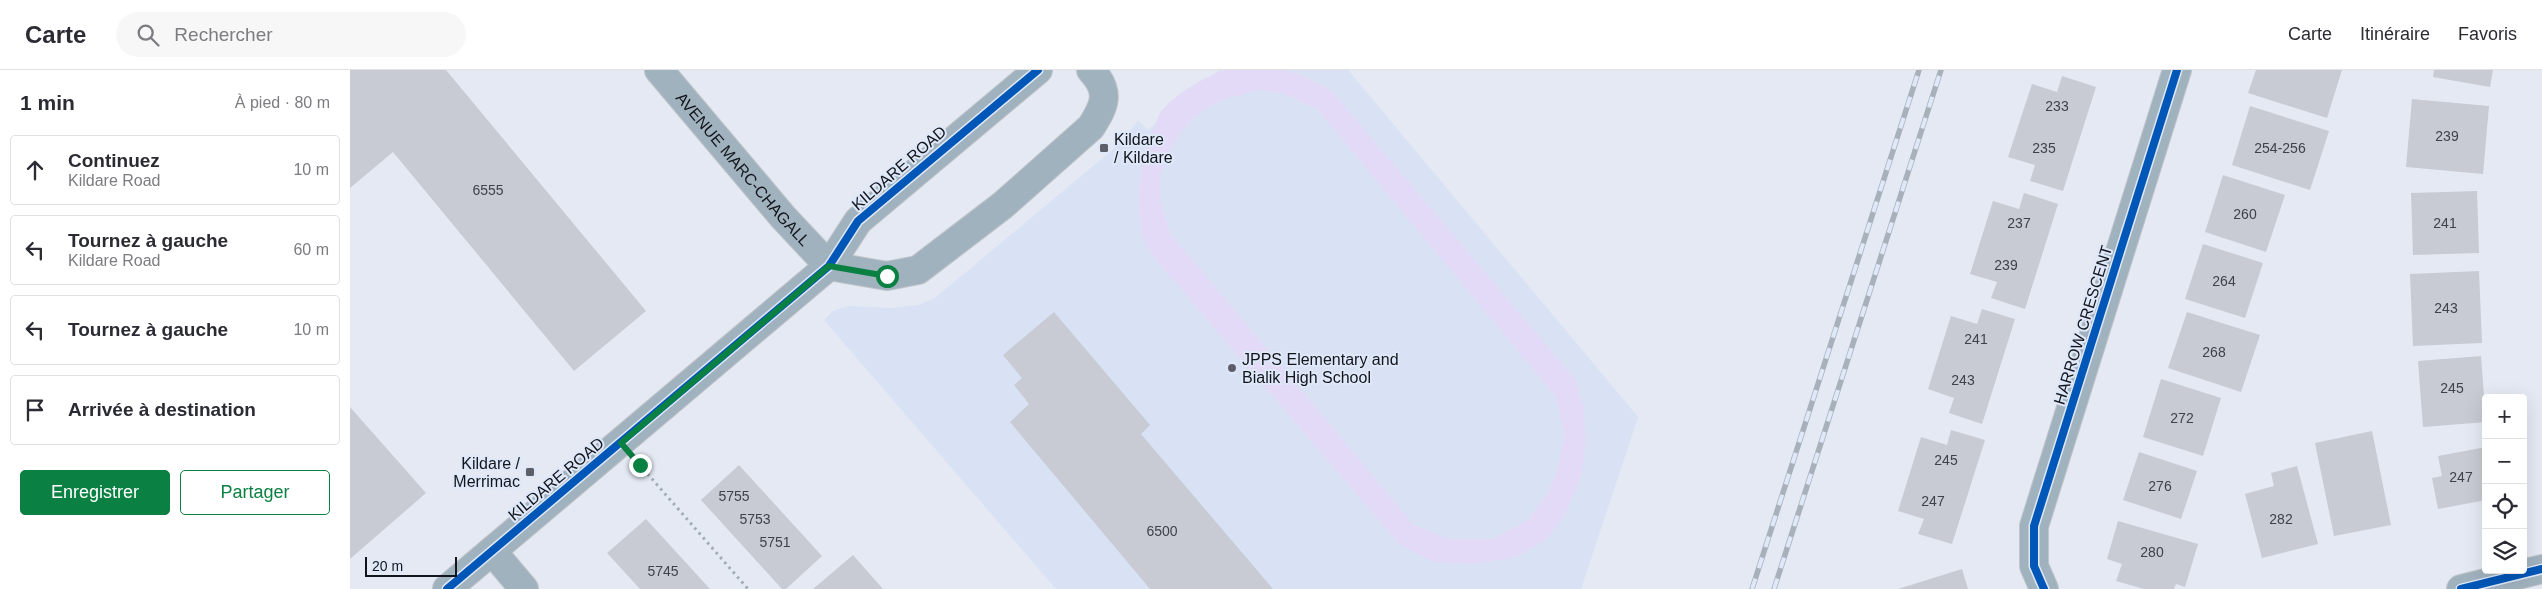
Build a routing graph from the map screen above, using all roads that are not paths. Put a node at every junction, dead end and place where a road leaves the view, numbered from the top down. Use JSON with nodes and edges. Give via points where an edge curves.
{"nodes":[{"id":1,"x":659,"y":70,"type":"edge"},
{"id":2,"x":1038,"y":70,"type":"edge"},
{"id":3,"x":1091,"y":70,"type":"edge"},
{"id":4,"x":2177,"y":70,"type":"edge"},
{"id":5,"x":829,"y":266,"type":"junction"},
{"id":6,"x":492,"y":551,"type":"junction"},
{"id":7,"x":2542,"y":569,"type":"edge"},
{"id":8,"x":447,"y":589,"type":"edge"},
{"id":9,"x":524,"y":589,"type":"edge"},
{"id":10,"x":2044,"y":589,"type":"edge"},
{"id":11,"x":2461,"y":589,"type":"edge"}],
"edges":[{"from":1,"to":5,"type":"street","name":"AVENUE MARC-CHAGALL","via":[[783,217]]},
{"from":2,"to":5,"type":"street","name":"KILDARE ROAD","via":[[858,221]]},
{"from":3,"to":5,"type":"street","via":[[1100,80],[1105,96],[1101,111],[1091,127],[1003,205],[918,270],[887,276]]},
{"from":4,"to":10,"type":"street","name":"HARROW CRESCENT","via":[[2034,526],[2034,566]]},
{"from":5,"to":6,"type":"street","name":"KILDARE ROAD"},
{"from":6,"to":8,"type":"street","name":"KILDARE ROAD"},
{"from":6,"to":9,"type":"street"},
{"from":7,"to":11,"type":"street"}]}
